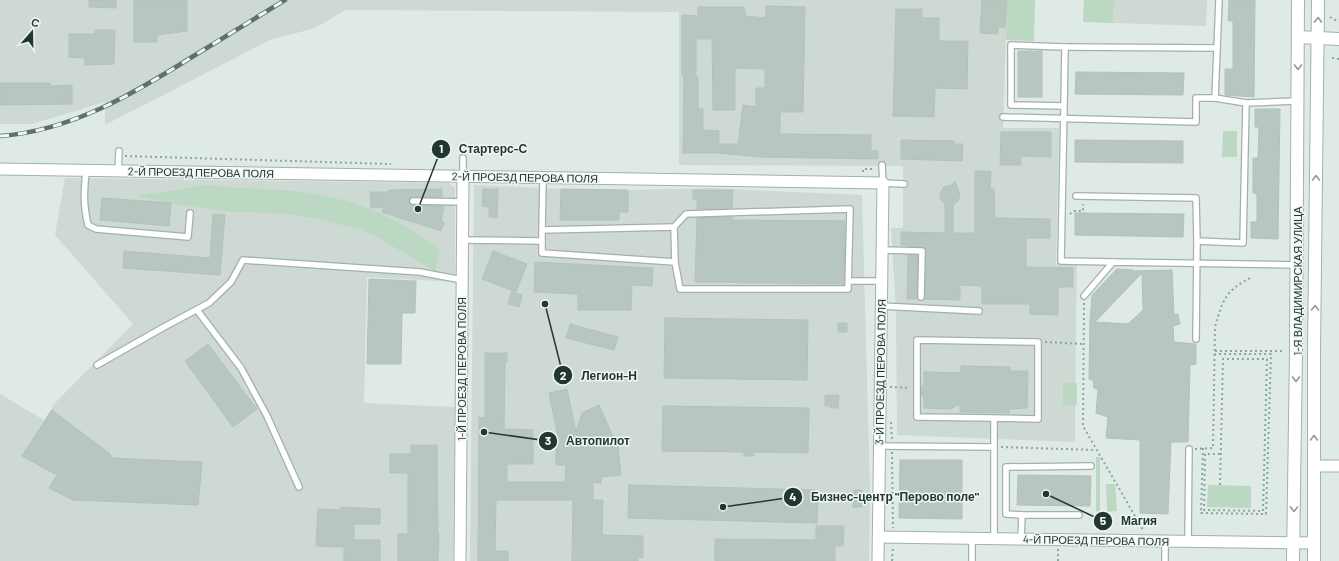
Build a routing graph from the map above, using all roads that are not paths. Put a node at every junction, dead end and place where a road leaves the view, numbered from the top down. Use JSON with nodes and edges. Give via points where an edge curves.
{"nodes":[{"id":1,"x":1219,"y":0,"type":"edge"},
{"id":2,"x":1298,"y":0,"type":"edge"},
{"id":3,"x":1318,"y":0,"type":"edge"},
{"id":4,"x":1298,"y":37,"type":"junction"},
{"id":5,"x":1318,"y":38,"type":"junction"},
{"id":6,"x":1339,"y":39,"type":"edge"},
{"id":7,"x":1065,"y":47,"type":"junction"},
{"id":8,"x":1217,"y":48,"type":"junction"},
{"id":9,"x":1215,"y":98,"type":"junction"},
{"id":10,"x":1297,"y":101,"type":"junction"},
{"id":11,"x":1246,"y":103,"type":"junction"},
{"id":12,"x":1064,"y":106,"type":"junction"},
{"id":13,"x":1003,"y":116,"type":"dead end"},
{"id":14,"x":1064,"y":118,"type":"junction"},
{"id":15,"x":119,"y":154,"type":"road end"},
{"id":16,"x":463,"y":158,"type":"dead end"},
{"id":17,"x":882,"y":165,"type":"dead end"},
{"id":18,"x":0,"y":169,"type":"edge"},
{"id":19,"x":86,"y":171,"type":"junction"},
{"id":20,"x":118,"y":171,"type":"junction"},
{"id":21,"x":463,"y":176,"type":"junction"},
{"id":22,"x":543,"y":178,"type":"junction"},
{"id":23,"x":883,"y":183,"type":"junction"},
{"id":24,"x":904,"y":184,"type":"dead end"},
{"id":25,"x":1076,"y":196,"type":"dead end"},
{"id":26,"x":413,"y":201,"type":"dead end"},
{"id":27,"x":462,"y":202,"type":"junction"},
{"id":28,"x":190,"y":213,"type":"dead end"},
{"id":29,"x":674,"y":227,"type":"junction"},
{"id":30,"x":542,"y":230,"type":"junction"},
{"id":31,"x":462,"y":240,"type":"junction"},
{"id":32,"x":542,"y":241,"type":"junction"},
{"id":33,"x":1197,"y":241,"type":"junction"},
{"id":34,"x":882,"y":250,"type":"junction"},
{"id":35,"x":675,"y":262,"type":"junction"},
{"id":36,"x":1113,"y":262,"type":"junction"},
{"id":37,"x":1196,"y":262,"type":"junction"},
{"id":38,"x":1297,"y":265,"type":"junction"},
{"id":39,"x":462,"y":280,"type":"junction"},
{"id":40,"x":849,"y":281,"type":"junction"},
{"id":41,"x":881,"y":281,"type":"junction"},
{"id":42,"x":1084,"y":296,"type":"road end"},
{"id":43,"x":920,"y":297,"type":"dead end"},
{"id":44,"x":881,"y":306,"type":"junction"},
{"id":45,"x":197,"y":310,"type":"junction"},
{"id":46,"x":979,"y":311,"type":"dead end"},
{"id":47,"x":1196,"y":338,"type":"dead end"},
{"id":48,"x":97,"y":365,"type":"dead end"},
{"id":49,"x":994,"y":418,"type":"junction"},
{"id":50,"x":879,"y":446,"type":"junction"},
{"id":51,"x":997,"y":447,"type":"junction"},
{"id":52,"x":1190,"y":449,"type":"road end"},
{"id":53,"x":1091,"y":466,"type":"dead end"},
{"id":54,"x":1314,"y":466,"type":"junction"},
{"id":55,"x":1339,"y":466,"type":"edge"},
{"id":56,"x":298,"y":487,"type":"dead end"},
{"id":57,"x":1022,"y":515,"type":"junction"},
{"id":58,"x":1079,"y":516,"type":"dead end"},
{"id":59,"x":879,"y":537,"type":"junction"},
{"id":60,"x":972,"y":538,"type":"junction"},
{"id":61,"x":994,"y":539,"type":"junction"},
{"id":62,"x":1021,"y":539,"type":"junction"},
{"id":63,"x":1165,"y":540,"type":"junction"},
{"id":64,"x":1188,"y":541,"type":"junction"},
{"id":65,"x":1294,"y":543,"type":"junction"},
{"id":66,"x":1314,"y":543,"type":"junction"},
{"id":67,"x":460,"y":561,"type":"edge"},
{"id":68,"x":878,"y":561,"type":"edge"},
{"id":69,"x":972,"y":561,"type":"edge"},
{"id":70,"x":1165,"y":561,"type":"edge"},
{"id":71,"x":1293,"y":561,"type":"edge"},
{"id":72,"x":1314,"y":561,"type":"edge"}],
"edges":[{"from":1,"to":8,"type":"lane"},
{"from":2,"to":4,"type":"main road","name":"1-Я ВЛАДИМИРСКАЯ УЛИЦА"},
{"from":5,"to":3,"type":"main road","name":"1-Я ВЛАДИМИРСКАЯ УЛИЦА","one_way":true},
{"from":4,"to":5,"type":"main road"},
{"from":4,"to":10,"type":"main road","name":"1-Я ВЛАДИМИРСКАЯ УЛИЦА","one_way":true},
{"from":5,"to":6,"type":"main road"},
{"from":54,"to":5,"type":"main road","name":"1-Я ВЛАДИМИРСКАЯ УЛИЦА","one_way":true},
{"from":7,"to":8,"type":"lane"},
{"from":7,"to":12,"type":"lane"},
{"from":7,"to":12,"type":"lane","via":[[1011,45],[1011,105]]},
{"from":8,"to":9,"type":"lane"},
{"from":9,"to":11,"type":"lane"},
{"from":9,"to":14,"type":"lane","via":[[1196,98],[1196,122]]},
{"from":10,"to":11,"type":"lane"},
{"from":10,"to":38,"type":"main road","name":"1-Я ВЛАДИМИРСКАЯ УЛИЦА"},
{"from":11,"to":33,"type":"lane","via":[[1243,243]]},
{"from":12,"to":14,"type":"lane"},
{"from":13,"to":14,"type":"lane"},
{"from":14,"to":36,"type":"lane","via":[[1061,261]]},
{"from":15,"to":20,"type":"lane"},
{"from":16,"to":21,"type":"lane"},
{"from":17,"to":23,"type":"lane"},
{"from":18,"to":19,"type":"street","name":"2-Й ПРОЕЗД ПЕРОВА ПОЛЯ"},
{"from":19,"to":20,"type":"street","name":"2-Й ПРОЕЗД ПЕРОВА ПОЛЯ"},
{"from":19,"to":28,"type":"lane","via":[[84,208],[88,225],[96,229],[188,237]]},
{"from":20,"to":21,"type":"street","name":"2-Й ПРОЕЗД ПЕРОВА ПОЛЯ"},
{"from":21,"to":22,"type":"street","name":"2-Й ПРОЕЗД ПЕРОВА ПОЛЯ"},
{"from":21,"to":27,"type":"street","name":"1-Й ПРОЕЗД ПЕРОВА ПОЛЯ"},
{"from":22,"to":23,"type":"street","name":"2-Й ПРОЕЗД ПЕРОВА ПОЛЯ"},
{"from":22,"to":30,"type":"lane"},
{"from":23,"to":24,"type":"lane"},
{"from":23,"to":34,"type":"street","name":"3-Й ПРОЕЗД ПЕРОВА ПОЛЯ"},
{"from":25,"to":33,"type":"lane","via":[[1196,198]]},
{"from":26,"to":27,"type":"lane"},
{"from":27,"to":31,"type":"street","name":"1-Й ПРОЕЗД ПЕРОВА ПОЛЯ"},
{"from":29,"to":30,"type":"lane"},
{"from":29,"to":35,"type":"lane"},
{"from":29,"to":40,"type":"lane","via":[[686,214],[850,209]]},
{"from":30,"to":32,"type":"lane"},
{"from":31,"to":32,"type":"lane"},
{"from":31,"to":39,"type":"street","name":"1-Й ПРОЕЗД ПЕРОВА ПОЛЯ"},
{"from":32,"to":35,"type":"lane","via":[[542,253]]},
{"from":33,"to":37,"type":"lane"},
{"from":34,"to":41,"type":"street","name":"3-Й ПРОЕЗД ПЕРОВА ПОЛЯ"},
{"from":34,"to":43,"type":"lane","via":[[922,251]]},
{"from":35,"to":40,"type":"lane","via":[[680,289],[848,289]]},
{"from":36,"to":37,"type":"lane"},
{"from":36,"to":42,"type":"lane"},
{"from":37,"to":38,"type":"lane"},
{"from":37,"to":47,"type":"lane"},
{"from":38,"to":65,"type":"main road","name":"1-Я ВЛАДИМИРСКАЯ УЛИЦА","one_way":true},
{"from":39,"to":45,"type":"lane","via":[[420,272],[243,260],[231,282],[209,303]]},
{"from":39,"to":67,"type":"street","name":"1-Й ПРОЕЗД ПЕРОВА ПОЛЯ"},
{"from":40,"to":41,"type":"lane"},
{"from":41,"to":44,"type":"street","name":"3-Й ПРОЕЗД ПЕРОВА ПОЛЯ"},
{"from":44,"to":46,"type":"lane"},
{"from":44,"to":50,"type":"street","name":"3-Й ПРОЕЗД ПЕРОВА ПОЛЯ"},
{"from":45,"to":48,"type":"lane"},
{"from":45,"to":56,"type":"lane","via":[[241,368],[267,416]]},
{"from":49,"to":49,"type":"lane","via":[[1038,419],[1038,342],[917,340],[918,417]]},
{"from":49,"to":51,"type":"lane"},
{"from":50,"to":51,"type":"lane"},
{"from":50,"to":59,"type":"street","name":"3-Й ПРОЕЗД ПЕРОВА ПОЛЯ"},
{"from":51,"to":61,"type":"lane"},
{"from":52,"to":64,"type":"lane"},
{"from":53,"to":57,"type":"lane","via":[[1006,467],[1006,514]]},
{"from":54,"to":55,"type":"street"},
{"from":54,"to":66,"type":"main road","name":"1-Я ВЛАДИМИРСКАЯ УЛИЦА"},
{"from":57,"to":58,"type":"lane"},
{"from":57,"to":62,"type":"lane"},
{"from":59,"to":60,"type":"street","name":"4-Й ПРОЕЗД ПЕРОВА ПОЛЯ"},
{"from":59,"to":68,"type":"street","name":"3-Й ПРОЕЗД ПЕРОВА ПОЛЯ"},
{"from":60,"to":61,"type":"street","name":"4-Й ПРОЕЗД ПЕРОВА ПОЛЯ"},
{"from":60,"to":69,"type":"lane"},
{"from":61,"to":62,"type":"street","name":"4-Й ПРОЕЗД ПЕРОВА ПОЛЯ"},
{"from":62,"to":63,"type":"street","name":"4-Й ПРОЕЗД ПЕРОВА ПОЛЯ"},
{"from":63,"to":64,"type":"street","name":"4-Й ПРОЕЗД ПЕРОВА ПОЛЯ"},
{"from":63,"to":70,"type":"lane"},
{"from":64,"to":65,"type":"street","name":"4-Й ПРОЕЗД ПЕРОВА ПОЛЯ"},
{"from":65,"to":66,"type":"street","name":"4-Й ПРОЕЗД ПЕРОВА ПОЛЯ"},
{"from":65,"to":71,"type":"main road","name":"1-Я ВЛАДИМИРСКАЯ УЛИЦА"},
{"from":66,"to":72,"type":"main road","name":"1-Я ВЛАДИМИРСКАЯ УЛИЦА"}]}
